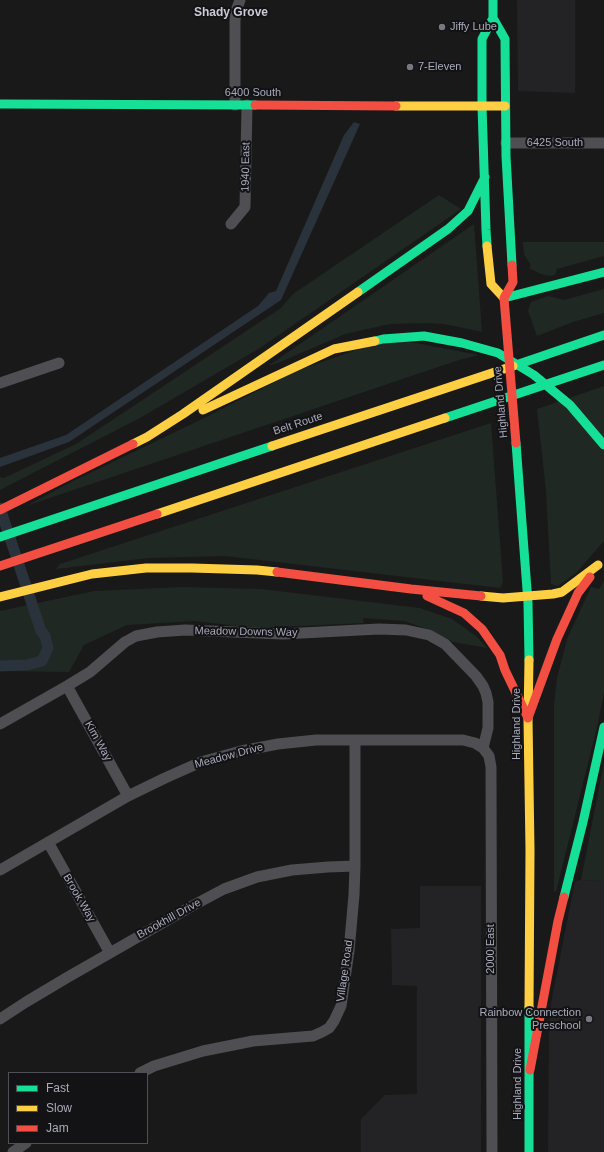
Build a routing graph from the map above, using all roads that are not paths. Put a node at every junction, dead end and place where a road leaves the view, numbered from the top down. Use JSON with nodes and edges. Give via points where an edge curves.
{"nodes":[{"id":1,"x":240,"y":0,"type":"edge"},
{"id":2,"x":494,"y":0,"type":"edge"},
{"id":3,"x":494,"y":18,"type":"junction"},
{"id":4,"x":0,"y":104,"type":"edge"},
{"id":5,"x":241,"y":105,"type":"junction"},
{"id":6,"x":482,"y":106,"type":"junction"},
{"id":7,"x":505,"y":106,"type":"junction"},
{"id":8,"x":506,"y":143,"type":"junction"},
{"id":9,"x":604,"y":143,"type":"edge"},
{"id":10,"x":485,"y":177,"type":"junction"},
{"id":11,"x":231,"y":224,"type":"dead end"},
{"id":12,"x":604,"y":272,"type":"edge"},
{"id":13,"x":504,"y":298,"type":"junction"},
{"id":14,"x":604,"y":335,"type":"edge"},
{"id":15,"x":59,"y":363,"type":"dead end"},
{"id":16,"x":604,"y":365,"type":"edge"},
{"id":17,"x":0,"y":383,"type":"edge"},
{"id":18,"x":147,"y":436,"type":"junction"},
{"id":19,"x":604,"y":445,"type":"edge"},
{"id":20,"x":0,"y":510,"type":"edge"},
{"id":21,"x":0,"y":537,"type":"edge"},
{"id":22,"x":601,"y":562,"type":"edge"},
{"id":23,"x":0,"y":566,"type":"edge"},
{"id":24,"x":411,"y":588,"type":"junction"},
{"id":25,"x":527,"y":596,"type":"junction"},
{"id":26,"x":0,"y":597,"type":"edge"},
{"id":27,"x":67,"y":686,"type":"junction"},
{"id":28,"x":528,"y":718,"type":"junction"},
{"id":29,"x":0,"y":724,"type":"edge"},
{"id":30,"x":604,"y":726,"type":"edge"},
{"id":31,"x":355,"y":740,"type":"junction"},
{"id":32,"x":483,"y":748,"type":"junction"},
{"id":33,"x":128,"y":796,"type":"junction"},
{"id":34,"x":48,"y":842,"type":"junction"},
{"id":35,"x":355,"y":866,"type":"junction"},
{"id":36,"x":0,"y":870,"type":"edge"},
{"id":37,"x":110,"y":953,"type":"junction"},
{"id":38,"x":0,"y":1019,"type":"edge"},
{"id":39,"x":530,"y":1070,"type":"junction"},
{"id":40,"x":142,"y":1072,"type":"edge"},
{"id":41,"x":25,"y":1144,"type":"edge"},
{"id":42,"x":14,"y":1152,"type":"edge"},
{"id":43,"x":492,"y":1152,"type":"edge"},
{"id":44,"x":529,"y":1152,"type":"edge"}],
"edges":[{"from":1,"to":5,"type":"street","name":"1940 East","via":[[235,21]]},
{"from":2,"to":3,"type":"main road","name":"Highland Drive"},
{"from":3,"to":6,"type":"main road","name":"Highland Drive","via":[[482,39]]},
{"from":3,"to":7,"type":"main road","name":"Highland Drive","via":[[505,39]]},
{"from":4,"to":5,"type":"main road","name":"6400 South"},
{"from":5,"to":6,"type":"main road","name":"6400 South"},
{"from":5,"to":11,"type":"street","name":"1940 East","via":[[245,207]]},
{"from":6,"to":7,"type":"main road","name":"6400 South"},
{"from":6,"to":10,"type":"main road","name":"Highland Drive"},
{"from":7,"to":8,"type":"main road","name":"Highland Drive"},
{"from":8,"to":9,"type":"street","name":"6425 South"},
{"from":8,"to":13,"type":"main road","name":"Highland Drive","via":[[513,282]]},
{"from":10,"to":13,"type":"main road","name":"Highland Drive","via":[[491,284]]},
{"from":10,"to":18,"type":"main road","via":[[468,211],[448,230],[183,414]]},
{"from":12,"to":13,"type":"main road"},
{"from":13,"to":25,"type":"main road","name":"Highland Drive"},
{"from":14,"to":21,"type":"main road","name":"Belt Route"},
{"from":15,"to":17,"type":"street"},
{"from":16,"to":23,"type":"main road"},
{"from":18,"to":19,"type":"main road","via":[[334,349],[382,339],[424,336],[462,343],[498,354],[534,375],[570,405]]},
{"from":18,"to":20,"type":"main road"},
{"from":22,"to":25,"type":"main road","via":[[562,592]]},
{"from":22,"to":28,"type":"main road","via":[[575,599],[557,639]]},
{"from":24,"to":25,"type":"main road","via":[[500,598]]},
{"from":24,"to":26,"type":"main road","via":[[257,570],[146,568],[92,574]]},
{"from":24,"to":28,"type":"main road","via":[[464,612],[482,629],[500,655]]},
{"from":25,"to":28,"type":"main road","name":"Highland Drive"},
{"from":27,"to":29,"type":"street","name":"Meadow Downs Way"},
{"from":27,"to":32,"type":"street","name":"Meadow Downs Way","via":[[90,672],[125,642],[136,636],[157,632],[185,630],[283,634],[406,630],[429,635],[445,644],[483,686],[488,702],[488,728]]},
{"from":27,"to":33,"type":"street","name":"Kim Way"},
{"from":28,"to":39,"type":"main road","name":"Highland Drive"},
{"from":30,"to":39,"type":"main road","via":[[558,921]]},
{"from":31,"to":32,"type":"street","name":"Meadow Drive","via":[[463,740]]},
{"from":31,"to":33,"type":"street","name":"Meadow Drive","via":[[316,740],[241,751],[201,762]]},
{"from":31,"to":35,"type":"street","name":"Village Road"},
{"from":32,"to":43,"type":"street","name":"2000 East","via":[[489,756],[491,767]]},
{"from":33,"to":34,"type":"street","name":"Meadow Drive"},
{"from":34,"to":36,"type":"street","name":"Meadow Drive"},
{"from":34,"to":37,"type":"street","name":"Brook Way"},
{"from":35,"to":37,"type":"street","name":"Brookhill Drive","via":[[292,870],[257,877],[224,889]]},
{"from":35,"to":40,"type":"street","name":"Village Road","via":[[349,951],[341,1006],[329,1028],[313,1036],[253,1041],[203,1051]]},
{"from":37,"to":38,"type":"street","name":"Brookhill Drive"},
{"from":39,"to":44,"type":"main road","name":"Highland Drive"},
{"from":41,"to":42,"type":"street"}]}
